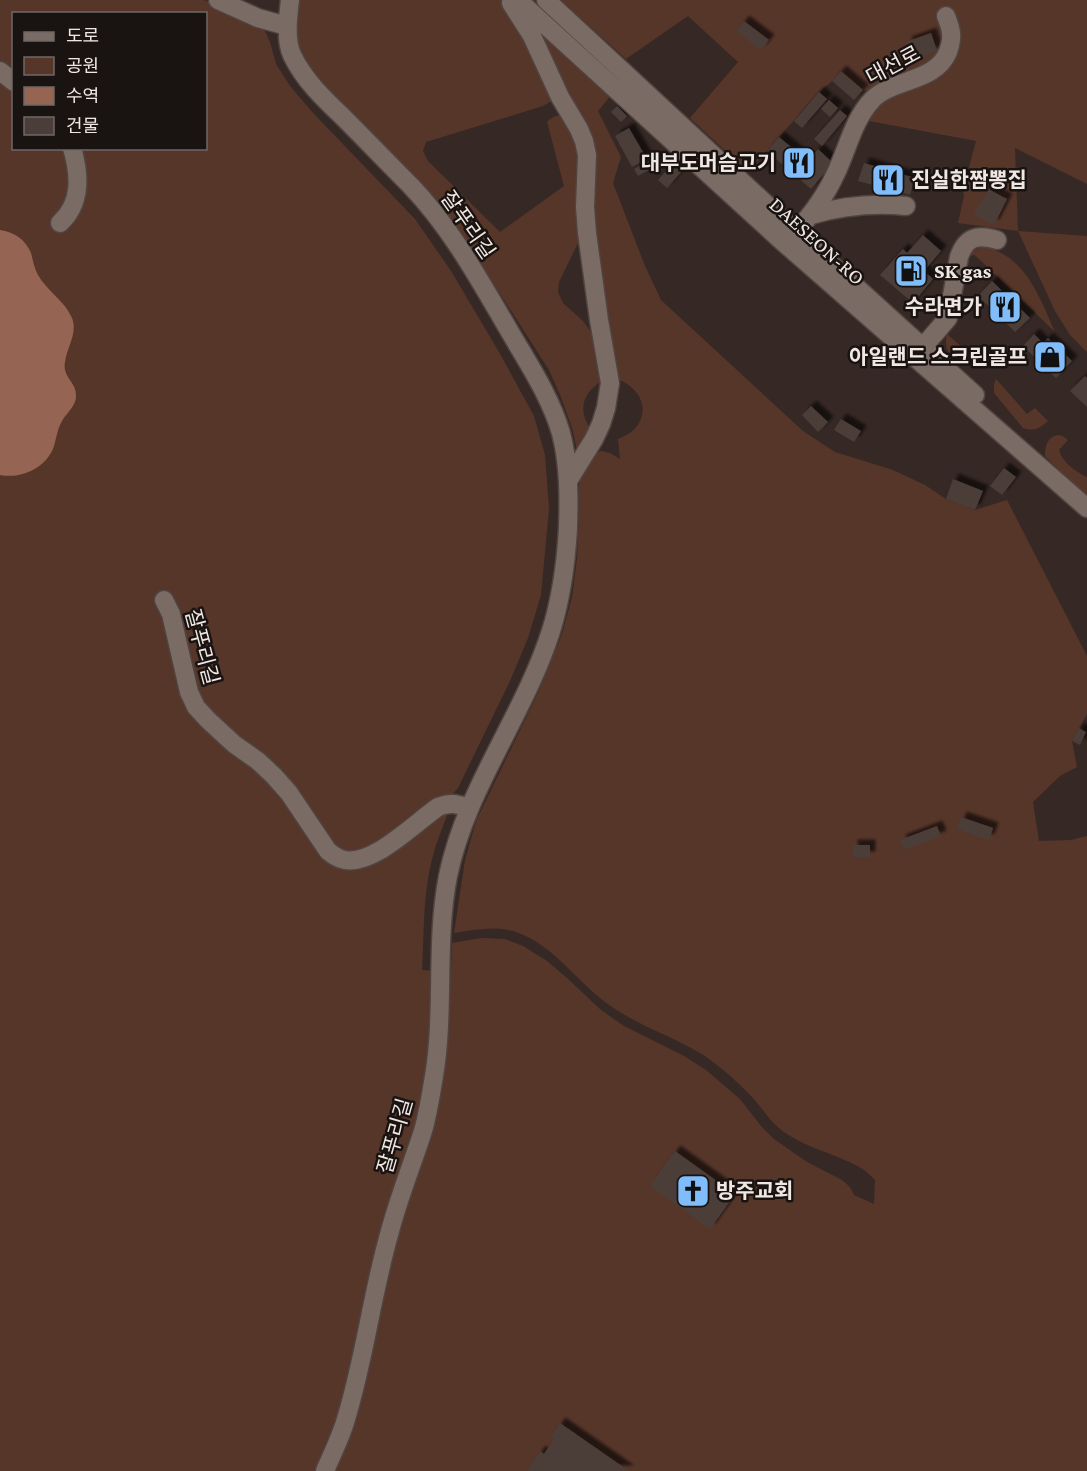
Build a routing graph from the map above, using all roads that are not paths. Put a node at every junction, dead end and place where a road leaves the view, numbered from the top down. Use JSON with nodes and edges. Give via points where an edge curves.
{"nodes":[{"id":1,"x":218,"y":0,"type":"edge"},
{"id":2,"x":290,"y":0,"type":"edge"},
{"id":3,"x":509,"y":0,"type":"edge"},
{"id":4,"x":518,"y":0,"type":"edge"},
{"id":5,"x":546,"y":0,"type":"edge"},
{"id":6,"x":946,"y":16,"type":"dead end"},
{"id":7,"x":287,"y":26,"type":"junction"},
{"id":8,"x":0,"y":71,"type":"edge"},
{"id":9,"x":12,"y":80,"type":"edge"},
{"id":10,"x":73,"y":150,"type":"edge"},
{"id":11,"x":906,"y":206,"type":"dead end"},
{"id":12,"x":811,"y":215,"type":"junction"},
{"id":13,"x":60,"y":223,"type":"dead end"},
{"id":14,"x":796,"y":232,"type":"junction"},
{"id":15,"x":997,"y":240,"type":"dead end"},
{"id":16,"x":923,"y":347,"type":"junction"},
{"id":17,"x":568,"y":481,"type":"junction"},
{"id":18,"x":1064,"y":487,"type":"junction"},
{"id":19,"x":1087,"y":508,"type":"edge"},
{"id":20,"x":164,"y":600,"type":"dead end"},
{"id":21,"x":470,"y":808,"type":"junction"},
{"id":22,"x":325,"y":1471,"type":"edge"}],
"edges":[{"from":1,"to":7,"type":"street"},
{"from":2,"to":7,"type":"street","name":"잘푸리길"},
{"from":3,"to":17,"type":"street","via":[[543,57],[579,129],[587,155],[587,233],[610,383],[601,424]]},
{"from":4,"to":18,"type":"street","name":"DAESEON-RO","via":[[782,241]]},
{"from":5,"to":14,"type":"street","name":"DAESEON-RO"},
{"from":6,"to":12,"type":"street","name":"대선로","via":[[951,34],[946,58],[930,72],[890,88],[872,101]]},
{"from":7,"to":17,"type":"street","name":"잘푸리길","via":[[290,51],[302,73],[415,191],[473,269],[546,394],[560,431]]},
{"from":8,"to":9,"type":"street"},
{"from":10,"to":13,"type":"street","via":[[77,192],[74,206]]},
{"from":11,"to":12,"type":"street","via":[[874,205]]},
{"from":12,"to":14,"type":"street","name":"대선로"},
{"from":14,"to":16,"type":"street","name":"DAESEON-RO"},
{"from":15,"to":16,"type":"street","via":[[974,238],[962,248],[948,318]]},
{"from":16,"to":18,"type":"street","name":"DAESEON-RO","via":[[987,405]]},
{"from":17,"to":21,"type":"street","name":"잘푸리길","via":[[567,546],[550,633]]},
{"from":18,"to":19,"type":"street","name":"DAESEON-RO"},
{"from":20,"to":21,"type":"street","name":"잘푸리길","via":[[196,707],[274,776],[328,851],[345,860],[364,858],[448,803]]},
{"from":21,"to":22,"type":"street","name":"잘푸리길","via":[[448,877],[442,920],[440,1026],[424,1127],[388,1234],[345,1422]]}]}
